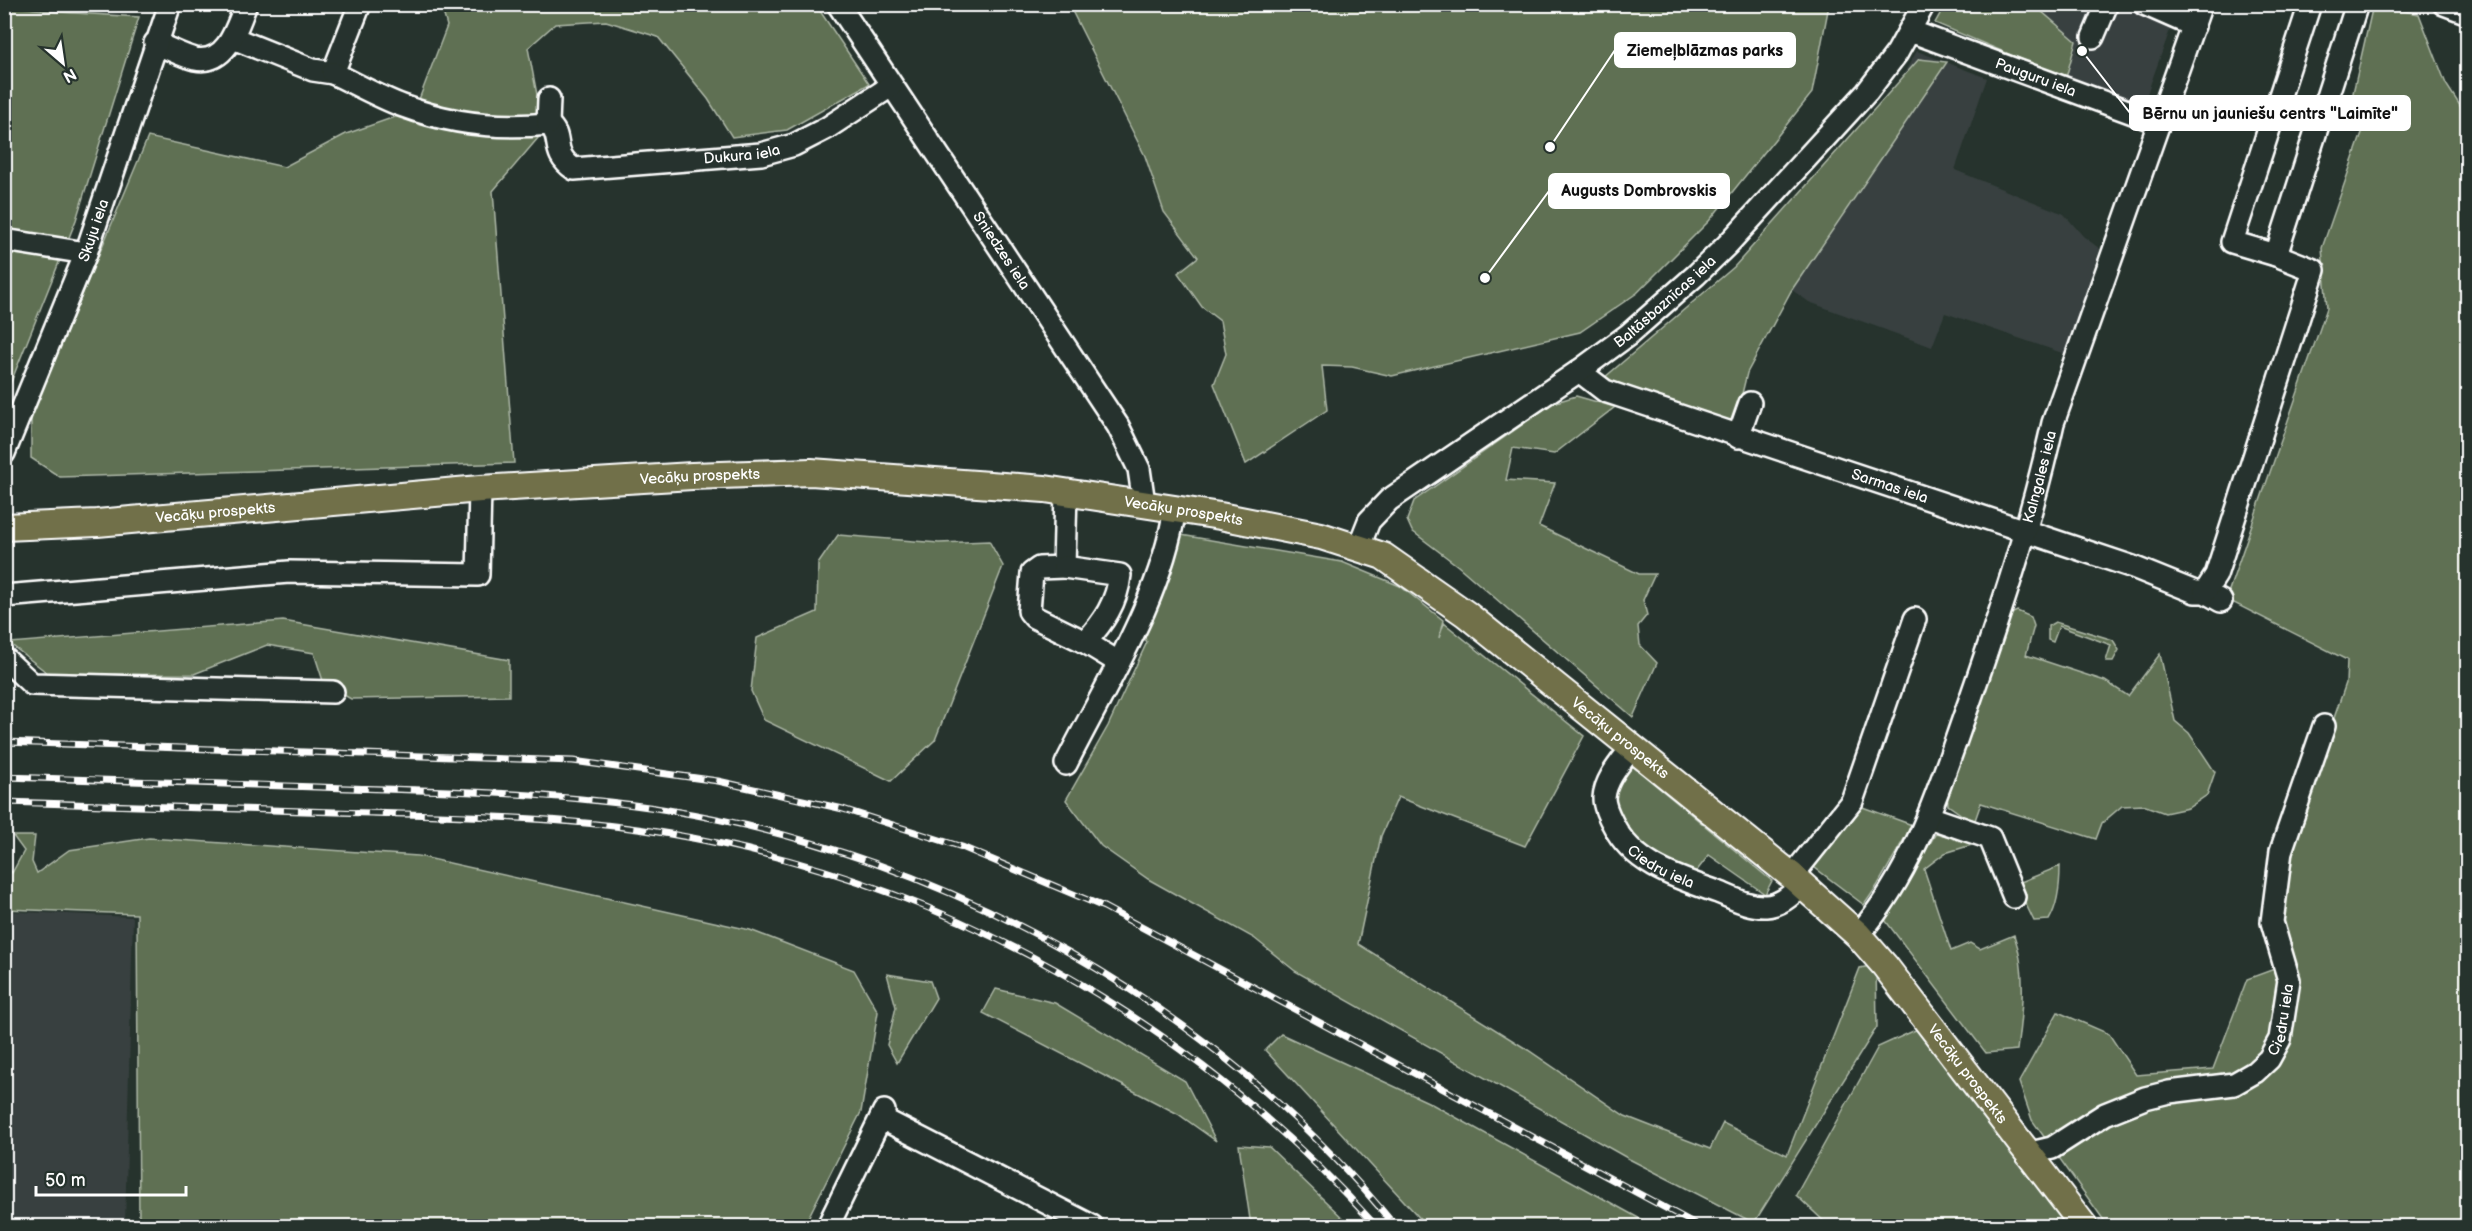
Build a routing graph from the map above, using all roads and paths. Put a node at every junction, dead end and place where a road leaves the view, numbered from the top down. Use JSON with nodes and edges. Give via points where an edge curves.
{"nodes":[{"id":1,"x":246,"y":4,"type":"edge"},
{"id":2,"x":360,"y":4,"type":"edge"},
{"id":3,"x":838,"y":4,"type":"edge"},
{"id":4,"x":1924,"y":4,"type":"edge"},
{"id":5,"x":2107,"y":4,"type":"edge"},
{"id":6,"x":2144,"y":4,"type":"edge"},
{"id":7,"x":2201,"y":4,"type":"edge"},
{"id":8,"x":2310,"y":4,"type":"edge"},
{"id":9,"x":2356,"y":4,"type":"edge"},
{"id":10,"x":2444,"y":4,"type":"edge"},
{"id":11,"x":167,"y":5,"type":"edge"},
{"id":12,"x":2468,"y":13,"type":"edge"},
{"id":13,"x":2193,"y":26,"type":"junction"},
{"id":14,"x":1910,"y":31,"type":"junction"},
{"id":15,"x":2094,"y":37,"type":"dead end"},
{"id":16,"x":233,"y":38,"type":"junction"},
{"id":17,"x":155,"y":43,"type":"junction"},
{"id":18,"x":333,"y":73,"type":"junction"},
{"id":19,"x":891,"y":86,"type":"junction"},
{"id":20,"x":549,"y":99,"type":"dead end"},
{"id":21,"x":2160,"y":123,"type":"junction"},
{"id":22,"x":548,"y":124,"type":"junction"},
{"id":23,"x":4,"y":240,"type":"edge"},
{"id":24,"x":86,"y":253,"type":"junction"},
{"id":25,"x":2276,"y":255,"type":"junction"},
{"id":26,"x":1579,"y":371,"type":"junction"},
{"id":27,"x":1750,"y":403,"type":"dead end"},
{"id":28,"x":1738,"y":437,"type":"junction"},
{"id":29,"x":4,"y":453,"type":"edge"},
{"id":30,"x":480,"y":489,"type":"junction"},
{"id":31,"x":1066,"y":492,"type":"junction"},
{"id":32,"x":1144,"y":503,"type":"junction"},
{"id":33,"x":1175,"y":508,"type":"junction"},
{"id":34,"x":4,"y":527,"type":"edge"},
{"id":35,"x":2025,"y":531,"type":"junction"},
{"id":36,"x":1359,"y":546,"type":"junction"},
{"id":37,"x":1064,"y":567,"type":"junction"},
{"id":38,"x":4,"y":596,"type":"edge"},
{"id":39,"x":1915,"y":619,"type":"dead end"},
{"id":40,"x":1085,"y":642,"type":"junction"},
{"id":41,"x":4,"y":658,"type":"edge"},
{"id":42,"x":1118,"y":662,"type":"junction"},
{"id":43,"x":333,"y":692,"type":"dead end"},
{"id":44,"x":2324,"y":726,"type":"dead end"},
{"id":45,"x":1633,"y":746,"type":"junction"},
{"id":46,"x":1066,"y":764,"type":"dead end"},
{"id":47,"x":1929,"y":817,"type":"junction"},
{"id":48,"x":1796,"y":881,"type":"junction"},
{"id":49,"x":2014,"y":897,"type":"dead end"},
{"id":50,"x":1858,"y":935,"type":"junction"},
{"id":51,"x":2031,"y":1153,"type":"junction"},
{"id":52,"x":828,"y":1227,"type":"edge"},
{"id":53,"x":1092,"y":1227,"type":"edge"},
{"id":54,"x":2084,"y":1227,"type":"edge"}],
"edges":[{"from":1,"to":16,"type":"street"},
{"from":2,"to":18,"type":"street"},
{"from":3,"to":19,"type":"street","name":"Sniedzes iela"},
{"from":4,"to":14,"type":"street","name":"Baltāsbaznīcas iela"},
{"from":5,"to":15,"type":"street"},
{"from":6,"to":13,"type":"street"},
{"from":7,"to":13,"type":"street","name":"Kalngales iela"},
{"from":8,"to":25,"type":"street","via":[[2232,242]]},
{"from":9,"to":25,"type":"street"},
{"from":10,"to":12,"type":"street"},
{"from":11,"to":17,"type":"street","name":"Skuju iela"},
{"from":13,"to":21,"type":"street","name":"Kalngales iela"},
{"from":14,"to":21,"type":"street","name":"Pauguru iela"},
{"from":14,"to":26,"type":"street","name":"Baltāsbaznīcas iela","via":[[1867,92],[1727,245],[1628,335]]},
{"from":16,"to":17,"type":"street","via":[[223,50],[197,59]]},
{"from":16,"to":18,"type":"street","via":[[313,70]]},
{"from":17,"to":24,"type":"street","name":"Skuju iela"},
{"from":18,"to":22,"type":"street","via":[[403,106],[440,117],[474,123]]},
{"from":19,"to":22,"type":"street","name":"Dukura iela","via":[[826,128],[761,154],[574,169],[563,162],[556,134]]},
{"from":19,"to":32,"type":"street","name":"Sniedzes iela","via":[[1118,426],[1139,469]]},
{"from":20,"to":22,"type":"street"},
{"from":21,"to":35,"type":"street","name":"Kalngales iela","via":[[2053,423],[2038,493]]},
{"from":23,"to":24,"type":"street"},
{"from":24,"to":29,"type":"street","name":"Skuju iela"},
{"from":25,"to":35,"type":"street","name":"Sarmas iela","via":[[2314,270],[2216,575],[2213,597]]},
{"from":26,"to":28,"type":"street","name":"Sarmas iela","via":[[1605,391]]},
{"from":26,"to":36,"type":"street","name":"Baltāsbaznīcas iela","via":[[1401,490],[1369,521]]},
{"from":27,"to":28,"type":"street"},
{"from":28,"to":35,"type":"street","name":"Sarmas iela"},
{"from":30,"to":31,"type":"main road","name":"Vecāķu prospekts","via":[[811,472]]},
{"from":30,"to":34,"type":"main road","name":"Vecāķu prospekts","via":[[97,523]]},
{"from":30,"to":38,"type":"street","via":[[478,575],[289,572]]},
{"from":31,"to":32,"type":"main road","name":"Vecāķu prospekts"},
{"from":31,"to":37,"type":"street"},
{"from":32,"to":33,"type":"main road","name":"Vecāķu prospekts"},
{"from":33,"to":36,"type":"main road","name":"Vecāķu prospekts"},
{"from":33,"to":42,"type":"street","via":[[1156,585]]},
{"from":35,"to":47,"type":"street","name":"Kalngales iela"},
{"from":36,"to":45,"type":"main road","name":"Vecāķu prospekts","via":[[1383,556],[1466,614]]},
{"from":37,"to":40,"type":"street","via":[[1120,575],[1118,593],[1102,625]]},
{"from":37,"to":40,"type":"street","via":[[1039,568],[1032,573],[1029,610],[1034,617]]},
{"from":39,"to":48,"type":"street","via":[[1852,801]]},
{"from":40,"to":42,"type":"street"},
{"from":41,"to":43,"type":"street","via":[[32,684]]},
{"from":42,"to":46,"type":"street"},
{"from":44,"to":51,"type":"street","name":"Ciedru iela","via":[[2281,851],[2272,922],[2289,980],[2280,1039],[2269,1059],[2234,1084],[2145,1098],[2105,1114],[2052,1148]]},
{"from":45,"to":48,"type":"main road","name":"Vecāķu prospekts"},
{"from":45,"to":48,"type":"street","name":"Ciedru iela","via":[[1611,778],[1604,799],[1616,829],[1638,855],[1665,873],[1747,904],[1767,906],[1785,900]]},
{"from":47,"to":49,"type":"street","via":[[1990,838]]},
{"from":47,"to":50,"type":"street","name":"Kalngales iela","via":[[1891,887]]},
{"from":48,"to":50,"type":"main road","name":"Vecāķu prospekts"},
{"from":50,"to":51,"type":"main road","name":"Vecāķu prospekts"},
{"from":51,"to":54,"type":"main road","name":"Vecāķu prospekts"},
{"from":52,"to":53,"type":"street","via":[[883,1114]]}]}
